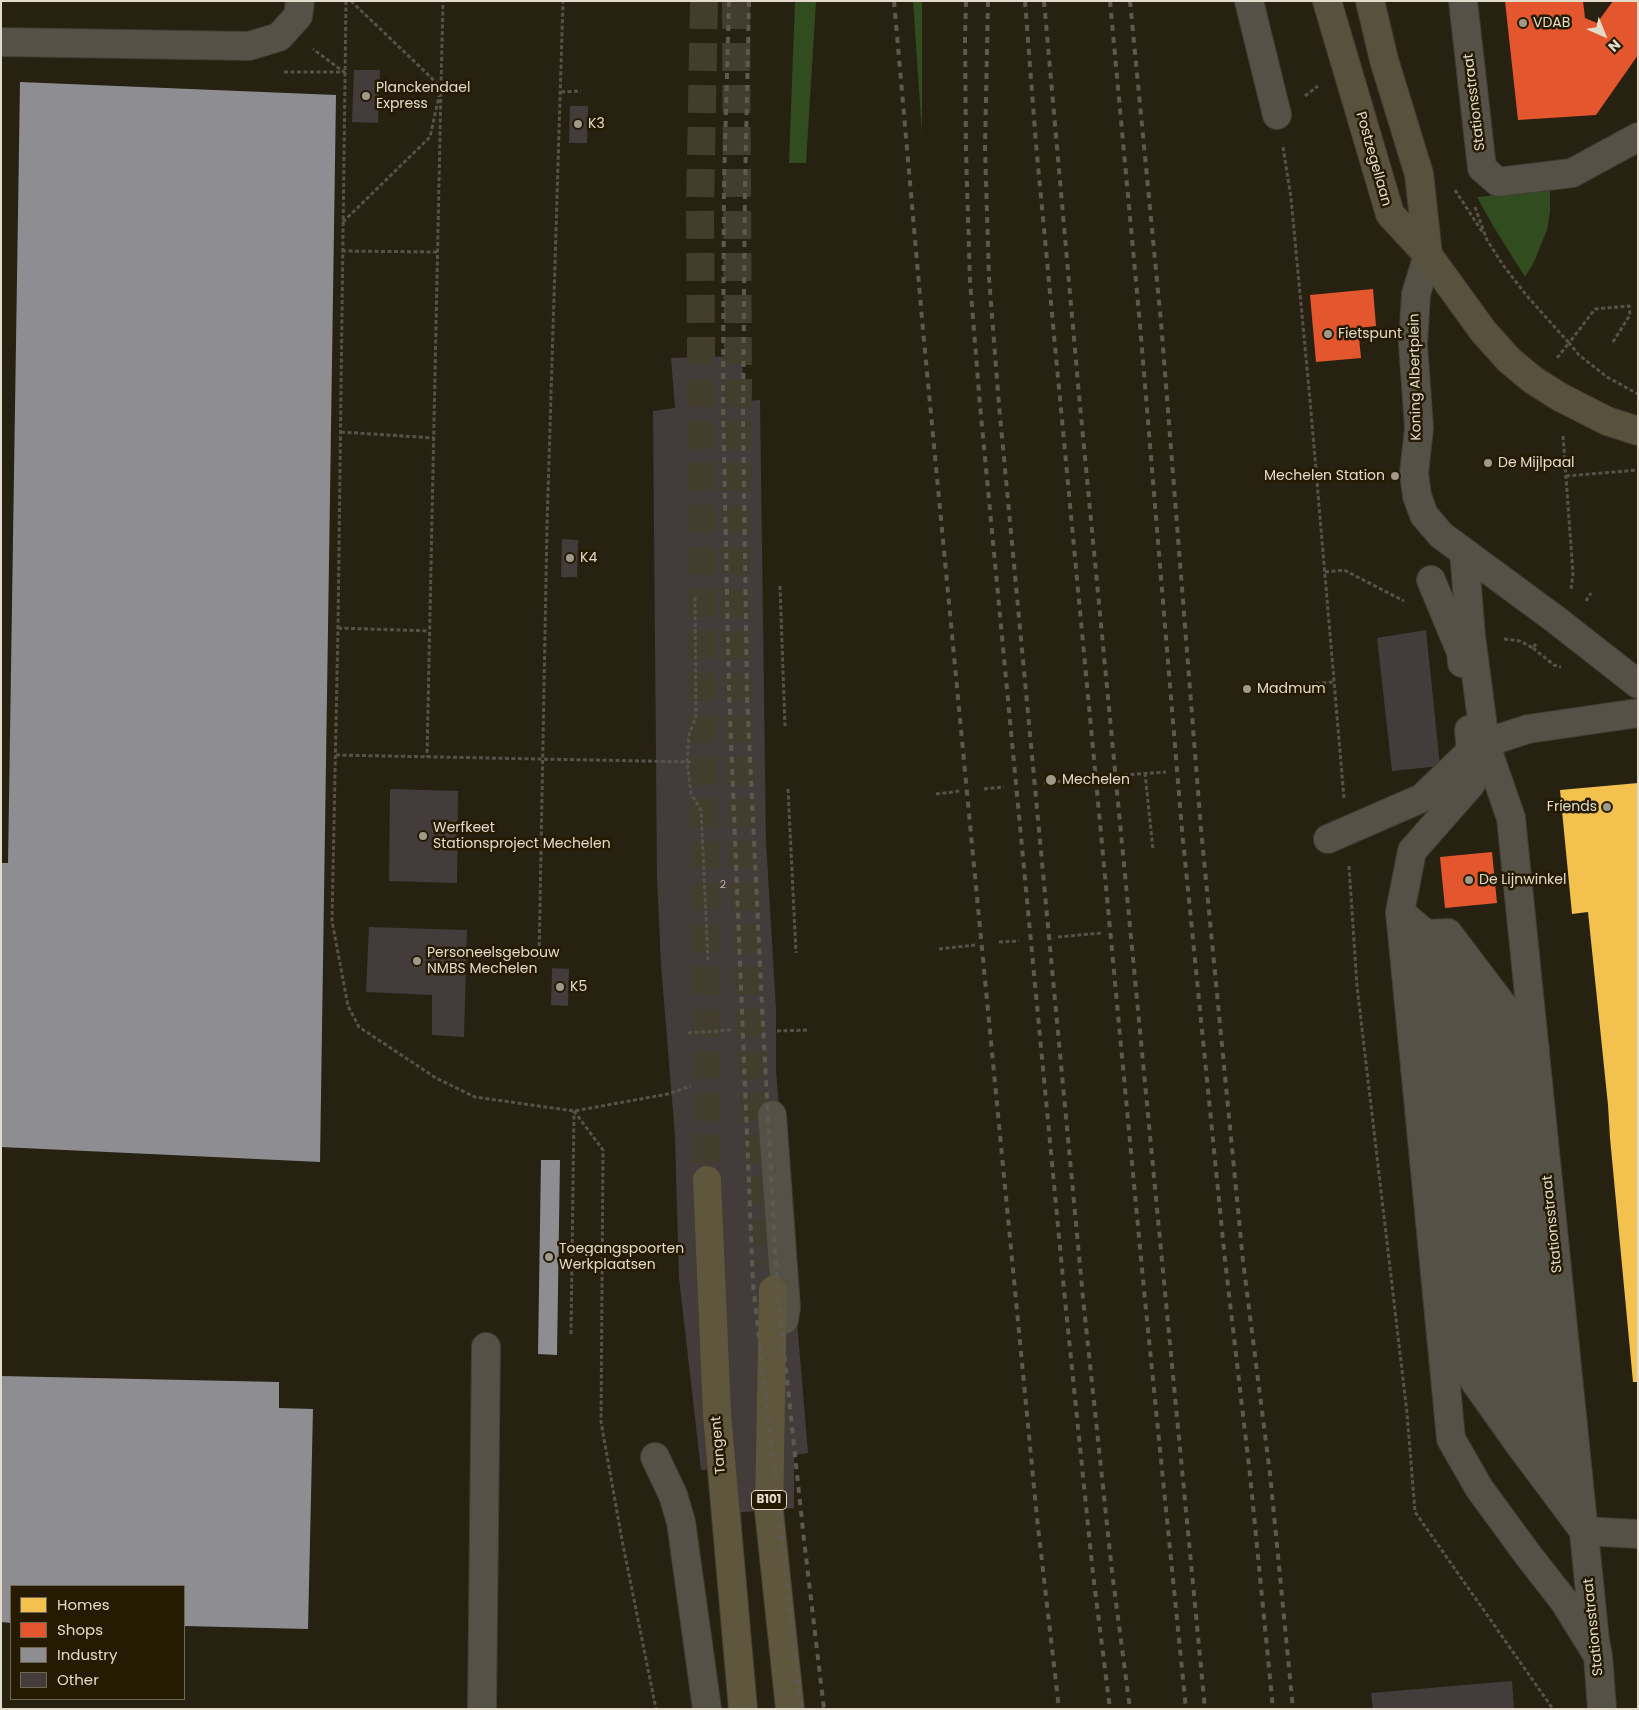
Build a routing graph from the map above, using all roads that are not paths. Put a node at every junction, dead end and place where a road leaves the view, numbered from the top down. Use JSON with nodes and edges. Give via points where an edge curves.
{"nodes":[{"id":1,"x":300,"y":1,"type":"edge"},
{"id":2,"x":1249,"y":1,"type":"edge"},
{"id":3,"x":1327,"y":1,"type":"edge"},
{"id":4,"x":1370,"y":1,"type":"edge"},
{"id":5,"x":1463,"y":1,"type":"edge"},
{"id":6,"x":1,"y":42,"type":"edge"},
{"id":7,"x":1277,"y":115,"type":"road end"},
{"id":8,"x":1638,"y":137,"type":"edge"},
{"id":9,"x":1428,"y":255,"type":"junction"},
{"id":10,"x":1638,"y":432,"type":"edge"},
{"id":11,"x":1464,"y":552,"type":"junction"},
{"id":12,"x":1431,"y":580,"type":"dead end"},
{"id":13,"x":1638,"y":684,"type":"edge"},
{"id":14,"x":1638,"y":713,"type":"edge"},
{"id":15,"x":1485,"y":743,"type":"junction"},
{"id":16,"x":1328,"y":840,"type":"dead end"},
{"id":17,"x":1400,"y":912,"type":"junction"},
{"id":18,"x":1405,"y":964,"type":"junction"},
{"id":19,"x":1410,"y":1017,"type":"junction"},
{"id":20,"x":1535,"y":1048,"type":"junction"},
{"id":21,"x":1415,"y":1070,"type":"junction"},
{"id":22,"x":1540,"y":1103,"type":"junction"},
{"id":23,"x":772,"y":1115,"type":"dead end"},
{"id":24,"x":1420,"y":1123,"type":"junction"},
{"id":25,"x":1546,"y":1156,"type":"junction"},
{"id":26,"x":1425,"y":1175,"type":"junction"},
{"id":27,"x":707,"y":1180,"type":"tunnel mouth"},
{"id":28,"x":1552,"y":1211,"type":"junction"},
{"id":29,"x":1430,"y":1228,"type":"junction"},
{"id":30,"x":1557,"y":1265,"type":"junction"},
{"id":31,"x":1436,"y":1281,"type":"junction"},
{"id":32,"x":773,"y":1290,"type":"tunnel mouth"},
{"id":33,"x":1563,"y":1319,"type":"junction"},
{"id":34,"x":1441,"y":1333,"type":"junction"},
{"id":35,"x":486,"y":1347,"type":"dead end"},
{"id":36,"x":1568,"y":1373,"type":"junction"},
{"id":37,"x":770,"y":1410,"type":"junction"},
{"id":38,"x":1574,"y":1428,"type":"junction"},
{"id":39,"x":655,"y":1457,"type":"dead end"},
{"id":40,"x":1579,"y":1481,"type":"junction"},
{"id":41,"x":1584,"y":1531,"type":"junction"},
{"id":42,"x":1638,"y":1534,"type":"edge"},
{"id":43,"x":1598,"y":1656,"type":"junction"},
{"id":44,"x":482,"y":1709,"type":"edge"},
{"id":45,"x":707,"y":1709,"type":"edge"},
{"id":46,"x":743,"y":1709,"type":"edge"},
{"id":47,"x":790,"y":1709,"type":"edge"},
{"id":48,"x":1602,"y":1709,"type":"edge"}],
"edges":[{"from":1,"to":6,"type":"street","via":[[298,16],[279,37],[249,46]]},
{"from":2,"to":7,"type":"street"},
{"from":3,"to":9,"type":"main road","name":"Postzegellaan","via":[[1390,214]]},
{"from":4,"to":9,"type":"main road","via":[[1384,60],[1419,174]]},
{"from":5,"to":8,"type":"street","name":"Stationsstraat","via":[[1482,168],[1498,182],[1572,173]]},
{"from":9,"to":10,"type":"main road","via":[[1484,332],[1509,360],[1560,397],[1607,421]]},
{"from":9,"to":11,"type":"street","name":"Koning Albertplein","via":[[1416,294],[1413,344],[1419,428],[1414,473],[1424,515],[1440,535]]},
{"from":11,"to":13,"type":"street","name":"Koning Albertplein"},
{"from":11,"to":15,"type":"street"},
{"from":12,"to":16,"type":"street","via":[[1461,652],[1470,750],[1422,798]]},
{"from":14,"to":15,"type":"street","via":[[1528,729]]},
{"from":15,"to":17,"type":"street","via":[[1471,784],[1412,851]]},
{"from":15,"to":20,"type":"street","name":"Stationsstraat","via":[[1511,818]]},
{"from":17,"to":18,"type":"street"},
{"from":17,"to":20,"type":"street","via":[[1426,934],[1448,933]]},
{"from":17,"to":22,"type":"street"},
{"from":18,"to":19,"type":"street"},
{"from":18,"to":25,"type":"street"},
{"from":19,"to":21,"type":"street"},
{"from":19,"to":28,"type":"street"},
{"from":20,"to":22,"type":"street","name":"Stationsstraat"},
{"from":21,"to":24,"type":"street"},
{"from":21,"to":30,"type":"street"},
{"from":22,"to":25,"type":"street","name":"Stationsstraat"},
{"from":23,"to":37,"type":"street","via":[[786,1307]]},
{"from":24,"to":26,"type":"street"},
{"from":24,"to":33,"type":"street"},
{"from":25,"to":28,"type":"street","name":"Stationsstraat"},
{"from":26,"to":29,"type":"street"},
{"from":26,"to":36,"type":"street"},
{"from":27,"to":46,"type":"highway","name":"Tangent","via":[[717,1414]]},
{"from":28,"to":30,"type":"street","name":"Stationsstraat"},
{"from":29,"to":31,"type":"street"},
{"from":29,"to":38,"type":"street"},
{"from":30,"to":33,"type":"street","name":"Stationsstraat"},
{"from":31,"to":34,"type":"street"},
{"from":31,"to":40,"type":"street"},
{"from":32,"to":37,"type":"highway","number":"B101"},
{"from":33,"to":36,"type":"street","name":"Stationsstraat"},
{"from":34,"to":41,"type":"street"},
{"from":34,"to":43,"type":"street","via":[[1451,1439],[1479,1488],[1564,1601]]},
{"from":35,"to":44,"type":"street"},
{"from":36,"to":38,"type":"street","name":"Stationsstraat"},
{"from":37,"to":47,"type":"highway","number":"B101","via":[[769,1511]]},
{"from":38,"to":40,"type":"street","name":"Stationsstraat"},
{"from":39,"to":45,"type":"street","via":[[673,1494],[681,1522]]},
{"from":40,"to":41,"type":"street","name":"Stationsstraat"},
{"from":41,"to":42,"type":"street"},
{"from":41,"to":43,"type":"street","name":"Stationsstraat"},
{"from":43,"to":48,"type":"street","name":"Stationsstraat"}]}
